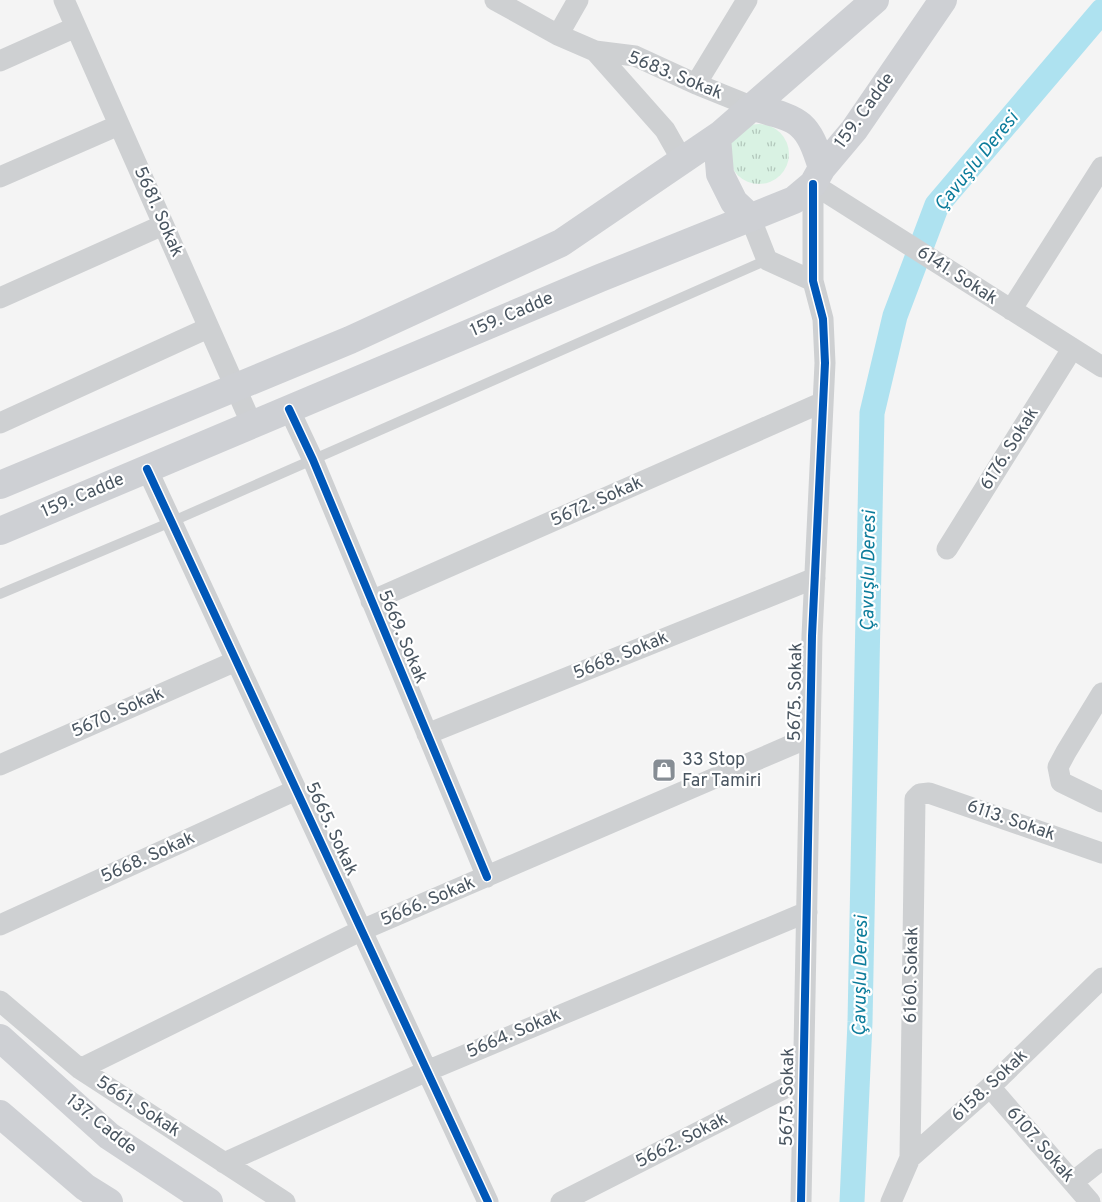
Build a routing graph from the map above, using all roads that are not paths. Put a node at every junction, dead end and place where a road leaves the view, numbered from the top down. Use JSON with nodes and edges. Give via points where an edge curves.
{"nodes":[{"id":1,"x":64,"y":0,"type":"edge"},
{"id":2,"x":495,"y":0,"type":"edge"},
{"id":3,"x":578,"y":0,"type":"edge"},
{"id":4,"x":747,"y":0,"type":"edge"},
{"id":5,"x":875,"y":0,"type":"edge"},
{"id":6,"x":943,"y":0,"type":"edge"},
{"id":7,"x":76,"y":27,"type":"junction"},
{"id":8,"x":558,"y":35,"type":"junction"},
{"id":9,"x":595,"y":51,"type":"junction"},
{"id":10,"x":0,"y":60,"type":"edge"},
{"id":11,"x":696,"y":84,"type":"junction"},
{"id":12,"x":753,"y":107,"type":"junction"},
{"id":13,"x":119,"y":125,"type":"junction"},
{"id":14,"x":717,"y":137,"type":"junction"},
{"id":15,"x":682,"y":160,"type":"junction"},
{"id":16,"x":1102,"y":167,"type":"edge"},
{"id":17,"x":817,"y":176,"type":"junction"},
{"id":18,"x":0,"y":177,"type":"edge"},
{"id":19,"x":750,"y":217,"type":"junction"},
{"id":20,"x":163,"y":225,"type":"junction"},
{"id":21,"x":767,"y":260,"type":"junction"},
{"id":22,"x":813,"y":281,"type":"junction"},
{"id":23,"x":0,"y":298,"type":"edge"},
{"id":24,"x":1011,"y":310,"type":"junction"},
{"id":25,"x":208,"y":328,"type":"junction"},
{"id":26,"x":1072,"y":349,"type":"junction"},
{"id":27,"x":1102,"y":367,"type":"edge"},
{"id":28,"x":234,"y":388,"type":"junction"},
{"id":29,"x":824,"y":402,"type":"junction"},
{"id":30,"x":289,"y":409,"type":"junction"},
{"id":31,"x":0,"y":423,"type":"edge"},
{"id":32,"x":252,"y":425,"type":"junction"},
{"id":33,"x":313,"y":460,"type":"junction"},
{"id":34,"x":147,"y":469,"type":"junction"},
{"id":35,"x":0,"y":485,"type":"edge"},
{"id":36,"x":172,"y":522,"type":"junction"},
{"id":37,"x":0,"y":531,"type":"edge"},
{"id":38,"x":947,"y":549,"type":"dead end"},
{"id":39,"x":815,"y":578,"type":"junction"},
{"id":40,"x":0,"y":594,"type":"edge"},
{"id":41,"x":371,"y":601,"type":"junction"},
{"id":42,"x":236,"y":660,"type":"junction"},
{"id":43,"x":1102,"y":693,"type":"edge"},
{"id":44,"x":427,"y":734,"type":"junction"},
{"id":45,"x":810,"y":737,"type":"junction"},
{"id":46,"x":0,"y":764,"type":"edge"},
{"id":47,"x":296,"y":790,"type":"junction"},
{"id":48,"x":920,"y":794,"type":"joint"},
{"id":49,"x":1102,"y":802,"type":"edge"},
{"id":50,"x":1102,"y":853,"type":"edge"},
{"id":51,"x":487,"y":877,"type":"junction"},
{"id":52,"x":807,"y":912,"type":"junction"},
{"id":53,"x":0,"y":925,"type":"edge"},
{"id":54,"x":362,"y":930,"type":"junction"},
{"id":55,"x":1102,"y":978,"type":"edge"},
{"id":56,"x":0,"y":1001,"type":"edge"},
{"id":57,"x":0,"y":1038,"type":"edge"},
{"id":58,"x":80,"y":1069,"type":"junction"},
{"id":59,"x":427,"y":1071,"type":"junction"},
{"id":60,"x":803,"y":1079,"type":"junction"},
{"id":61,"x":990,"y":1087,"type":"junction"},
{"id":62,"x":0,"y":1114,"type":"edge"},
{"id":63,"x":910,"y":1158,"type":"junction"},
{"id":64,"x":1102,"y":1159,"type":"edge"},
{"id":65,"x":224,"y":1163,"type":"junction"},
{"id":66,"x":1073,"y":1182,"type":"junction"},
{"id":67,"x":109,"y":1202,"type":"edge"},
{"id":68,"x":209,"y":1202,"type":"edge"},
{"id":69,"x":285,"y":1202,"type":"edge"},
{"id":70,"x":488,"y":1202,"type":"edge"},
{"id":71,"x":561,"y":1202,"type":"edge"},
{"id":72,"x":801,"y":1202,"type":"edge"},
{"id":73,"x":891,"y":1202,"type":"edge"},
{"id":74,"x":1090,"y":1202,"type":"edge"}],
"edges":[{"from":1,"to":7,"type":"street","name":"5681. Sokak"},
{"from":2,"to":8,"type":"street","name":"5683. Sokak"},
{"from":3,"to":8,"type":"street"},
{"from":4,"to":11,"type":"street"},
{"from":5,"to":12,"type":"main road"},
{"from":6,"to":17,"type":"main road","name":"159. Cadde","via":[[854,130]]},
{"from":7,"to":10,"type":"street"},
{"from":7,"to":13,"type":"street","name":"5681. Sokak"},
{"from":8,"to":9,"type":"street","name":"5683. Sokak"},
{"from":9,"to":11,"type":"street","name":"5683. Sokak","via":[[635,56]]},
{"from":9,"to":15,"type":"street","name":"5683. Sokak","via":[[665,130]]},
{"from":11,"to":12,"type":"street","name":"5683. Sokak"},
{"from":12,"to":14,"type":"main road"},
{"from":12,"to":17,"type":"main road","via":[[788,117],[804,127],[815,146]]},
{"from":13,"to":18,"type":"street"},
{"from":13,"to":20,"type":"street","name":"5681. Sokak"},
{"from":14,"to":15,"type":"main road"},
{"from":14,"to":19,"type":"main road","via":[[720,174],[734,202]]},
{"from":15,"to":28,"type":"main road","via":[[561,243],[350,340]]},
{"from":16,"to":24,"type":"street"},
{"from":17,"to":19,"type":"main road","name":"159. Cadde","via":[[794,200]]},
{"from":17,"to":22,"type":"street","name":"5675. Sokak"},
{"from":17,"to":24,"type":"street","name":"6141. Sokak","via":[[877,225]]},
{"from":19,"to":21,"type":"street"},
{"from":19,"to":30,"type":"main road","name":"159. Cadde"},
{"from":20,"to":23,"type":"street"},
{"from":20,"to":25,"type":"street","name":"5681. Sokak"},
{"from":21,"to":22,"type":"street"},
{"from":21,"to":33,"type":"lane"},
{"from":22,"to":29,"type":"street","name":"5675. Sokak","via":[[823,319]]},
{"from":24,"to":26,"type":"street","name":"6141. Sokak"},
{"from":25,"to":28,"type":"street","name":"5681. Sokak"},
{"from":25,"to":31,"type":"street"},
{"from":26,"to":27,"type":"street","name":"6141. Sokak"},
{"from":26,"to":38,"type":"street","name":"6176. Sokak"},
{"from":28,"to":32,"type":"street","name":"5681. Sokak"},
{"from":28,"to":35,"type":"main road"},
{"from":29,"to":39,"type":"street","name":"5675. Sokak"},
{"from":29,"to":41,"type":"street","name":"5672. Sokak"},
{"from":30,"to":32,"type":"main road","name":"159. Cadde"},
{"from":30,"to":33,"type":"street","name":"5669. Sokak"},
{"from":32,"to":34,"type":"main road","name":"159. Cadde"},
{"from":33,"to":36,"type":"lane"},
{"from":33,"to":41,"type":"street","name":"5669. Sokak"},
{"from":34,"to":36,"type":"street","name":"5665. Sokak"},
{"from":34,"to":37,"type":"main road","name":"159. Cadde"},
{"from":36,"to":40,"type":"lane"},
{"from":36,"to":42,"type":"street","name":"5665. Sokak"},
{"from":39,"to":44,"type":"street","name":"5668. Sokak"},
{"from":39,"to":45,"type":"street","name":"5675. Sokak"},
{"from":41,"to":44,"type":"street","name":"5669. Sokak"},
{"from":42,"to":46,"type":"street","name":"5670. Sokak"},
{"from":42,"to":47,"type":"street","name":"5665. Sokak"},
{"from":43,"to":49,"type":"street","via":[[1058,766],[1061,782]]},
{"from":44,"to":51,"type":"street","name":"5669. Sokak"},
{"from":45,"to":51,"type":"street","name":"5666. Sokak"},
{"from":45,"to":52,"type":"street","name":"5675. Sokak"},
{"from":47,"to":53,"type":"street","name":"5668. Sokak"},
{"from":47,"to":54,"type":"street","name":"5665. Sokak"},
{"from":48,"to":50,"type":"street","name":"6113. Sokak","via":[[929,793]]},
{"from":48,"to":63,"type":"street","name":"6160. Sokak","via":[[914,799]]},
{"from":51,"to":54,"type":"street","name":"5666. Sokak"},
{"from":52,"to":59,"type":"street","name":"5664. Sokak"},
{"from":52,"to":60,"type":"street","name":"5675. Sokak"},
{"from":54,"to":58,"type":"street","name":"5666. Sokak"},
{"from":54,"to":59,"type":"street","name":"5665. Sokak"},
{"from":55,"to":61,"type":"street","name":"6158. Sokak"},
{"from":56,"to":58,"type":"street","name":"5661. Sokak"},
{"from":57,"to":68,"type":"main road","name":"137. Cadde","via":[[109,1136]]},
{"from":58,"to":65,"type":"street","name":"5661. Sokak"},
{"from":59,"to":65,"type":"street","name":"5664. Sokak"},
{"from":59,"to":70,"type":"street","name":"5665. Sokak"},
{"from":60,"to":71,"type":"street","name":"5662. Sokak"},
{"from":60,"to":72,"type":"street","name":"5675. Sokak"},
{"from":61,"to":63,"type":"street","name":"6158. Sokak"},
{"from":61,"to":66,"type":"street","name":"6107. Sokak"},
{"from":62,"to":67,"type":"main road","via":[[84,1187]]},
{"from":63,"to":73,"type":"street","name":"6158. Sokak"},
{"from":64,"to":66,"type":"street"},
{"from":65,"to":69,"type":"street","name":"5661. Sokak"},
{"from":66,"to":74,"type":"street","name":"6107. Sokak"}]}
